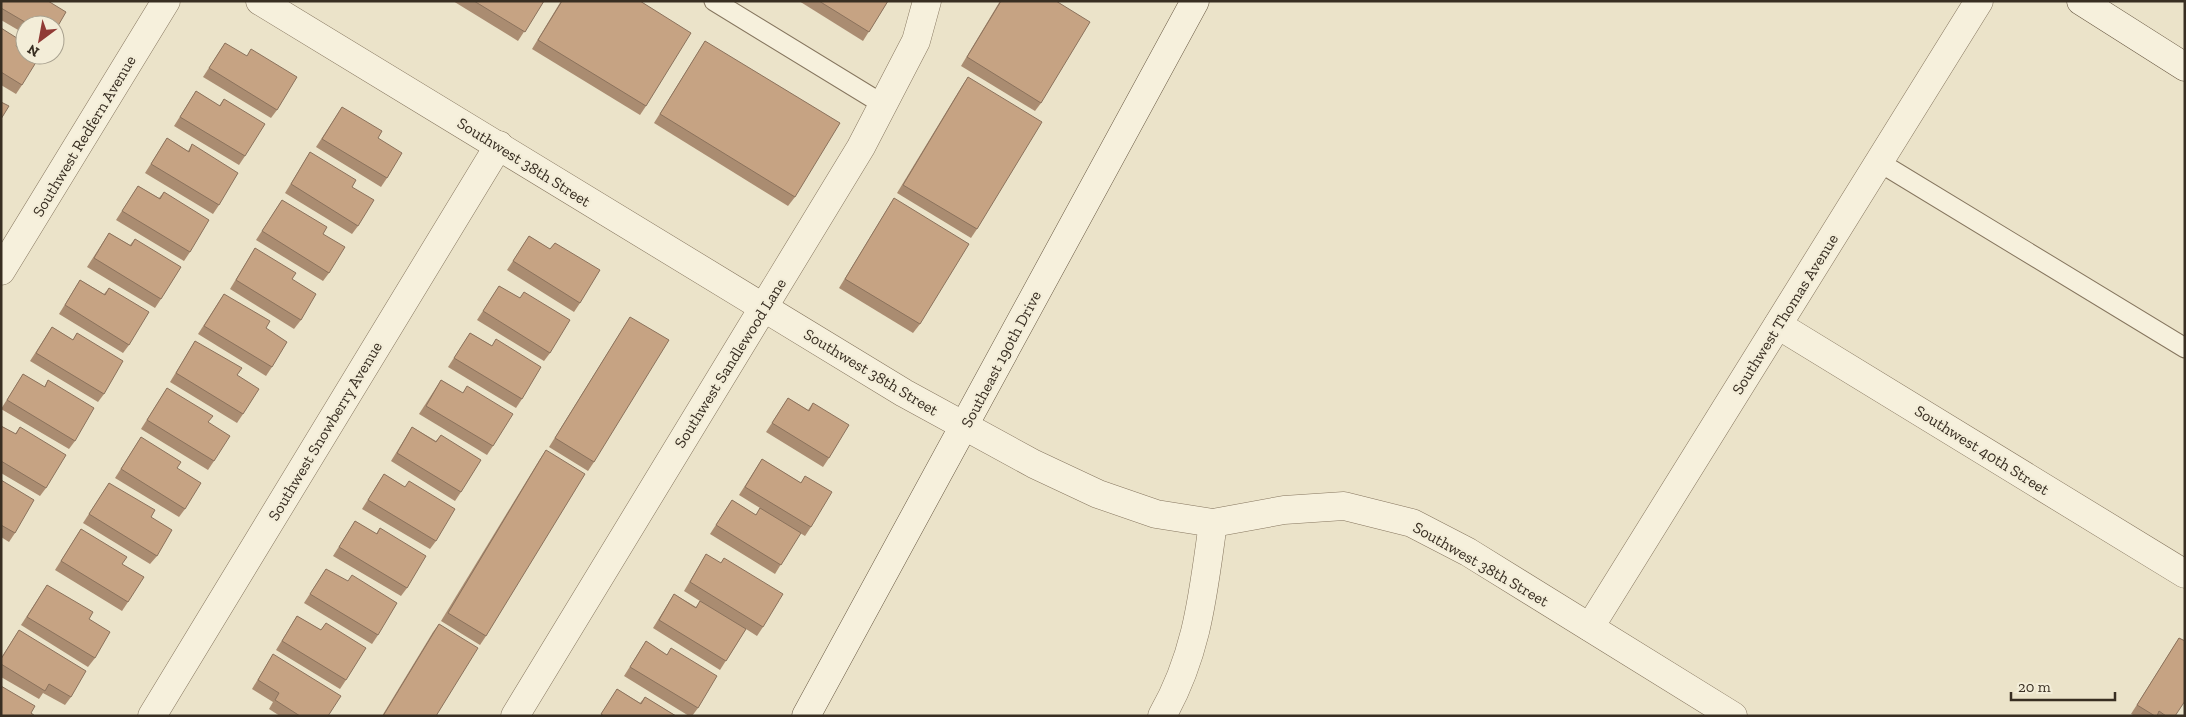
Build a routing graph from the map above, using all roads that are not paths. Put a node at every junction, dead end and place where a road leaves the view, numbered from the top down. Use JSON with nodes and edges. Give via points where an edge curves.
{"nodes":[{"id":1,"x":166,"y":1,"type":"edge"},
{"id":2,"x":260,"y":1,"type":"edge"},
{"id":3,"x":714,"y":1,"type":"edge"},
{"id":4,"x":926,"y":1,"type":"edge"},
{"id":5,"x":1195,"y":1,"type":"edge"},
{"id":6,"x":1980,"y":1,"type":"edge"},
{"id":7,"x":2081,"y":1,"type":"edge"},
{"id":8,"x":2185,"y":67,"type":"edge"},
{"id":9,"x":884,"y":105,"type":"junction"},
{"id":10,"x":499,"y":145,"type":"junction"},
{"id":11,"x":1879,"y":162,"type":"junction"},
{"id":12,"x":1,"y":271,"type":"edge"},
{"id":13,"x":764,"y":308,"type":"junction"},
{"id":14,"x":1778,"y":325,"type":"junction"},
{"id":15,"x":2185,"y":348,"type":"edge"},
{"id":16,"x":964,"y":428,"type":"junction"},
{"id":17,"x":1213,"y":523,"type":"junction"},
{"id":18,"x":2185,"y":574,"type":"edge"},
{"id":19,"x":1590,"y":627,"type":"junction"},
{"id":20,"x":152,"y":716,"type":"edge"},
{"id":21,"x":515,"y":716,"type":"edge"},
{"id":22,"x":806,"y":716,"type":"edge"},
{"id":23,"x":1162,"y":716,"type":"edge"},
{"id":24,"x":1733,"y":716,"type":"edge"}],
"edges":[{"from":1,"to":12,"type":"street","name":"Southwest Redfern Avenue"},
{"from":2,"to":10,"type":"street","name":"Southwest 38th Street"},
{"from":3,"to":9,"type":"lane"},
{"from":4,"to":9,"type":"street","name":"Southwest Sandlewood Lane","via":[[916,40]]},
{"from":5,"to":16,"type":"street","name":"Southeast 190th Drive"},
{"from":6,"to":11,"type":"street","name":"Southwest Thomas Avenue"},
{"from":7,"to":8,"type":"street"},
{"from":9,"to":13,"type":"street","name":"Southwest Sandlewood Lane"},
{"from":10,"to":13,"type":"street","name":"Southwest 38th Street"},
{"from":10,"to":20,"type":"street","name":"Southwest Snowberry Avenue"},
{"from":11,"to":14,"type":"street","name":"Southwest Thomas Avenue"},
{"from":11,"to":15,"type":"lane"},
{"from":13,"to":16,"type":"street","name":"Southwest 38th Street"},
{"from":13,"to":21,"type":"street","name":"Southwest Sandlewood Lane"},
{"from":14,"to":18,"type":"street","name":"Southwest 40th Street"},
{"from":14,"to":19,"type":"street","name":"Southwest Thomas Avenue"},
{"from":16,"to":17,"type":"street","name":"Southwest 38th Street","via":[[1098,494],[1156,514]]},
{"from":16,"to":22,"type":"street","name":"Southeast 190th Drive"},
{"from":17,"to":19,"type":"street","name":"Southwest 38th Street","via":[[1284,510],[1344,506],[1412,523],[1468,552]]},
{"from":17,"to":23,"type":"street","via":[[1199,620],[1187,664]]},
{"from":19,"to":24,"type":"street","name":"Southwest 38th Street"}]}
